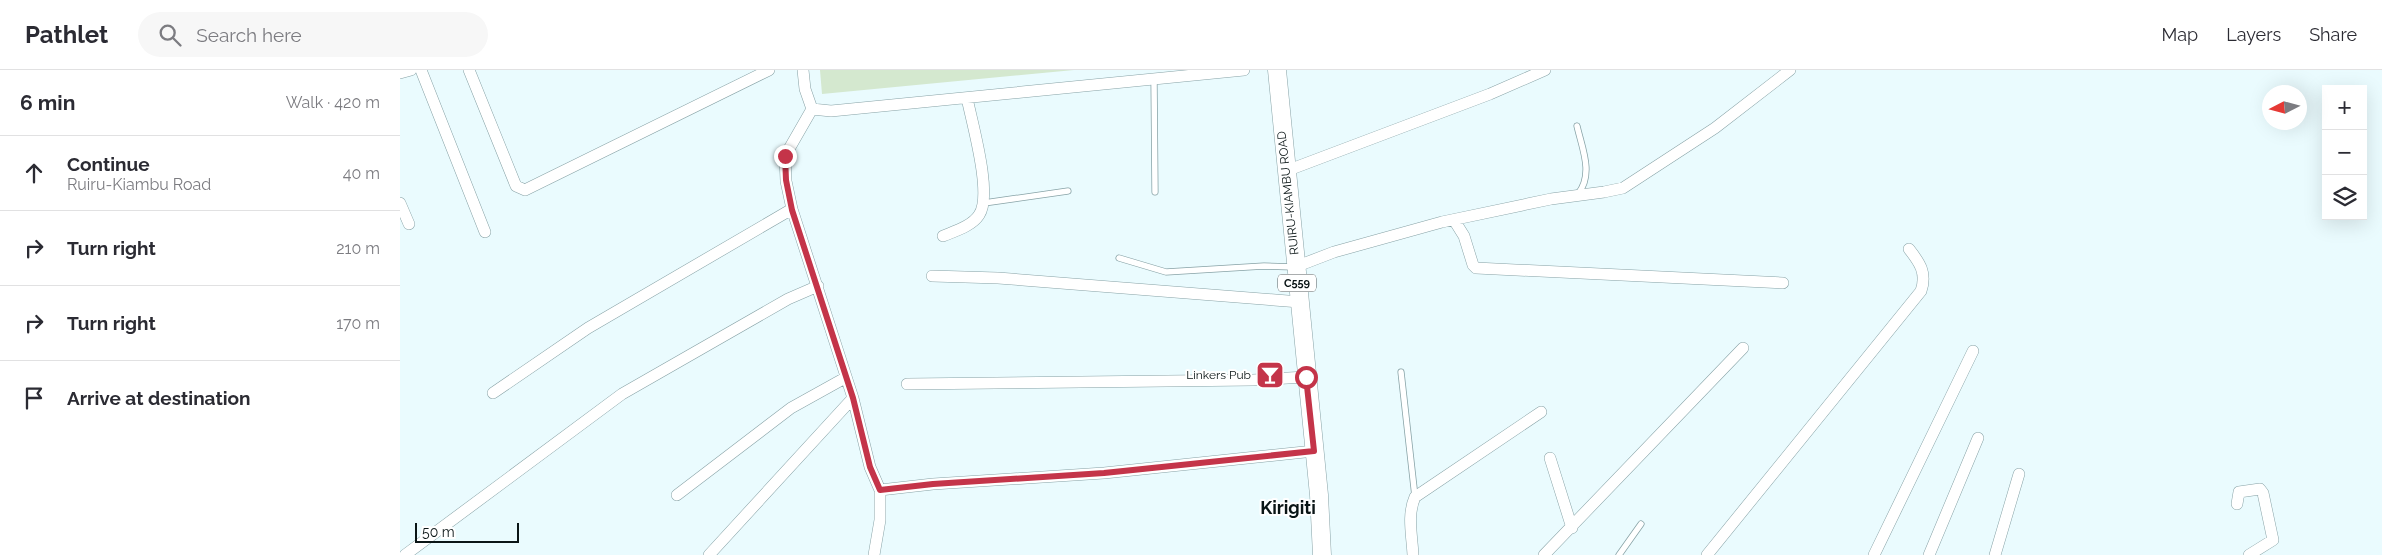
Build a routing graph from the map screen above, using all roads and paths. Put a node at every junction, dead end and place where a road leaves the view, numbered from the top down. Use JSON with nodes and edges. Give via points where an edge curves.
{"nodes":[{"id":1,"x":411,"y":70,"type":"edge"},
{"id":2,"x":421,"y":70,"type":"edge"},
{"id":3,"x":469,"y":70,"type":"edge"},
{"id":4,"x":769,"y":70,"type":"edge"},
{"id":5,"x":803,"y":70,"type":"edge"},
{"id":6,"x":1244,"y":70,"type":"edge"},
{"id":7,"x":1276,"y":70,"type":"edge"},
{"id":8,"x":1545,"y":70,"type":"edge"},
{"id":9,"x":1790,"y":70,"type":"edge"},
{"id":10,"x":400,"y":73,"type":"edge"},
{"id":11,"x":1154,"y":79,"type":"junction"},
{"id":12,"x":967,"y":98,"type":"junction"},
{"id":13,"x":812,"y":109,"type":"junction"},
{"id":14,"x":1577,"y":126,"type":"dead end"},
{"id":15,"x":1286,"y":171,"type":"junction"},
{"id":16,"x":1068,"y":191,"type":"dead end"},
{"id":17,"x":1155,"y":192,"type":"dead end"},
{"id":18,"x":1577,"y":196,"type":"junction"},
{"id":19,"x":400,"y":203,"type":"edge"},
{"id":20,"x":984,"y":203,"type":"junction"},
{"id":21,"x":792,"y":210,"type":"junction"},
{"id":22,"x":1454,"y":220,"type":"junction"},
{"id":23,"x":409,"y":224,"type":"dead end"},
{"id":24,"x":485,"y":232,"type":"dead end"},
{"id":25,"x":943,"y":236,"type":"dead end"},
{"id":26,"x":1909,"y":249,"type":"dead end"},
{"id":27,"x":1119,"y":258,"type":"dead end"},
{"id":28,"x":1296,"y":267,"type":"junction"},
{"id":29,"x":932,"y":276,"type":"dead end"},
{"id":30,"x":1783,"y":283,"type":"dead end"},
{"id":31,"x":818,"y":286,"type":"junction"},
{"id":32,"x":1300,"y":302,"type":"junction"},
{"id":33,"x":1743,"y":348,"type":"dead end"},
{"id":34,"x":1973,"y":351,"type":"dead end"},
{"id":35,"x":1401,"y":372,"type":"dead end"},
{"id":36,"x":1306,"y":377,"type":"junction"},
{"id":37,"x":845,"y":378,"type":"junction"},
{"id":38,"x":907,"y":384,"type":"dead end"},
{"id":39,"x":493,"y":393,"type":"dead end"},
{"id":40,"x":853,"y":398,"type":"junction"},
{"id":41,"x":1541,"y":412,"type":"dead end"},
{"id":42,"x":1978,"y":438,"type":"dead end"},
{"id":43,"x":1314,"y":451,"type":"junction"},
{"id":44,"x":1550,"y":458,"type":"dead end"},
{"id":45,"x":2019,"y":474,"type":"dead end"},
{"id":46,"x":880,"y":490,"type":"junction"},
{"id":47,"x":677,"y":495,"type":"dead end"},
{"id":48,"x":1319,"y":495,"type":"junction"},
{"id":49,"x":1416,"y":497,"type":"junction"},
{"id":50,"x":2237,"y":504,"type":"dead end"},
{"id":51,"x":1642,"y":524,"type":"dead end"},
{"id":52,"x":1572,"y":528,"type":"junction"},
{"id":53,"x":405,"y":555,"type":"edge"},
{"id":54,"x":710,"y":555,"type":"edge"},
{"id":55,"x":874,"y":555,"type":"edge"},
{"id":56,"x":1322,"y":555,"type":"edge"},
{"id":57,"x":1336,"y":555,"type":"edge"},
{"id":58,"x":1413,"y":555,"type":"edge"},
{"id":59,"x":1544,"y":555,"type":"edge"},
{"id":60,"x":1619,"y":555,"type":"edge"},
{"id":61,"x":1707,"y":555,"type":"edge"},
{"id":62,"x":1874,"y":555,"type":"edge"},
{"id":63,"x":1929,"y":555,"type":"edge"},
{"id":64,"x":1995,"y":555,"type":"edge"},
{"id":65,"x":2249,"y":555,"type":"edge"}],
"edges":[{"from":1,"to":10,"type":"street"},
{"from":2,"to":24,"type":"street"},
{"from":3,"to":4,"type":"street","via":[[516,186],[525,190]]},
{"from":5,"to":13,"type":"street"},
{"from":6,"to":11,"type":"street"},
{"from":7,"to":15,"type":"main road","name":"RUIRU-KIAMBU ROAD","number":"C559"},
{"from":8,"to":15,"type":"street"},
{"from":9,"to":18,"type":"street","via":[[1715,128],[1630,183],[1604,192]]},
{"from":11,"to":12,"type":"street"},
{"from":11,"to":17,"type":"lane"},
{"from":12,"to":13,"type":"street","via":[[831,111]]},
{"from":12,"to":20,"type":"street","via":[[984,180]]},
{"from":13,"to":21,"type":"street","via":[[785,156]]},
{"from":14,"to":18,"type":"lane","via":[[1586,180]]},
{"from":15,"to":28,"type":"main road","name":"RUIRU-KIAMBU ROAD","number":"C559"},
{"from":16,"to":20,"type":"lane"},
{"from":18,"to":22,"type":"street"},
{"from":19,"to":23,"type":"street"},
{"from":20,"to":25,"type":"street","via":[[979,216],[973,221]]},
{"from":21,"to":31,"type":"street"},
{"from":21,"to":39,"type":"street","via":[[588,328]]},
{"from":22,"to":28,"type":"street","via":[[1334,252]]},
{"from":22,"to":30,"type":"street","via":[[1476,268]]},
{"from":26,"to":61,"type":"street","via":[[1924,273],[1921,291]]},
{"from":27,"to":28,"type":"lane","via":[[1166,272]]},
{"from":28,"to":32,"type":"main road","name":"RUIRU-KIAMBU ROAD","number":"C559"},
{"from":29,"to":32,"type":"street","via":[[998,278]]},
{"from":31,"to":37,"type":"street"},
{"from":31,"to":53,"type":"street","via":[[788,299],[622,394]]},
{"from":32,"to":36,"type":"main road","name":"RUIRU-KIAMBU ROAD","number":"C559"},
{"from":33,"to":52,"type":"street"},
{"from":34,"to":62,"type":"street"},
{"from":35,"to":49,"type":"lane"},
{"from":36,"to":38,"type":"street"},
{"from":36,"to":43,"type":"main road","name":"RUIRU-KIAMBU ROAD","number":"C559"},
{"from":37,"to":40,"type":"street"},
{"from":37,"to":47,"type":"street","via":[[759,430]]},
{"from":40,"to":46,"type":"street","via":[[870,467]]},
{"from":40,"to":54,"type":"street"},
{"from":41,"to":49,"type":"street"},
{"from":42,"to":63,"type":"street"},
{"from":43,"to":46,"type":"street","via":[[1104,473]]},
{"from":43,"to":48,"type":"main road","name":"RUIRU-KIAMBU ROAD","number":"C559"},
{"from":44,"to":52,"type":"street"},
{"from":45,"to":64,"type":"street"},
{"from":46,"to":55,"type":"street","via":[[880,520]]},
{"from":48,"to":56,"type":"main road","number":"C559"},
{"from":48,"to":57,"type":"main road","number":"C559"},
{"from":49,"to":58,"type":"street","via":[[1410,519]]},
{"from":50,"to":65,"type":"street","via":[[2239,492],[2260,489],[2263,493],[2273,540]]},
{"from":51,"to":60,"type":"lane"},
{"from":52,"to":59,"type":"street"}]}
